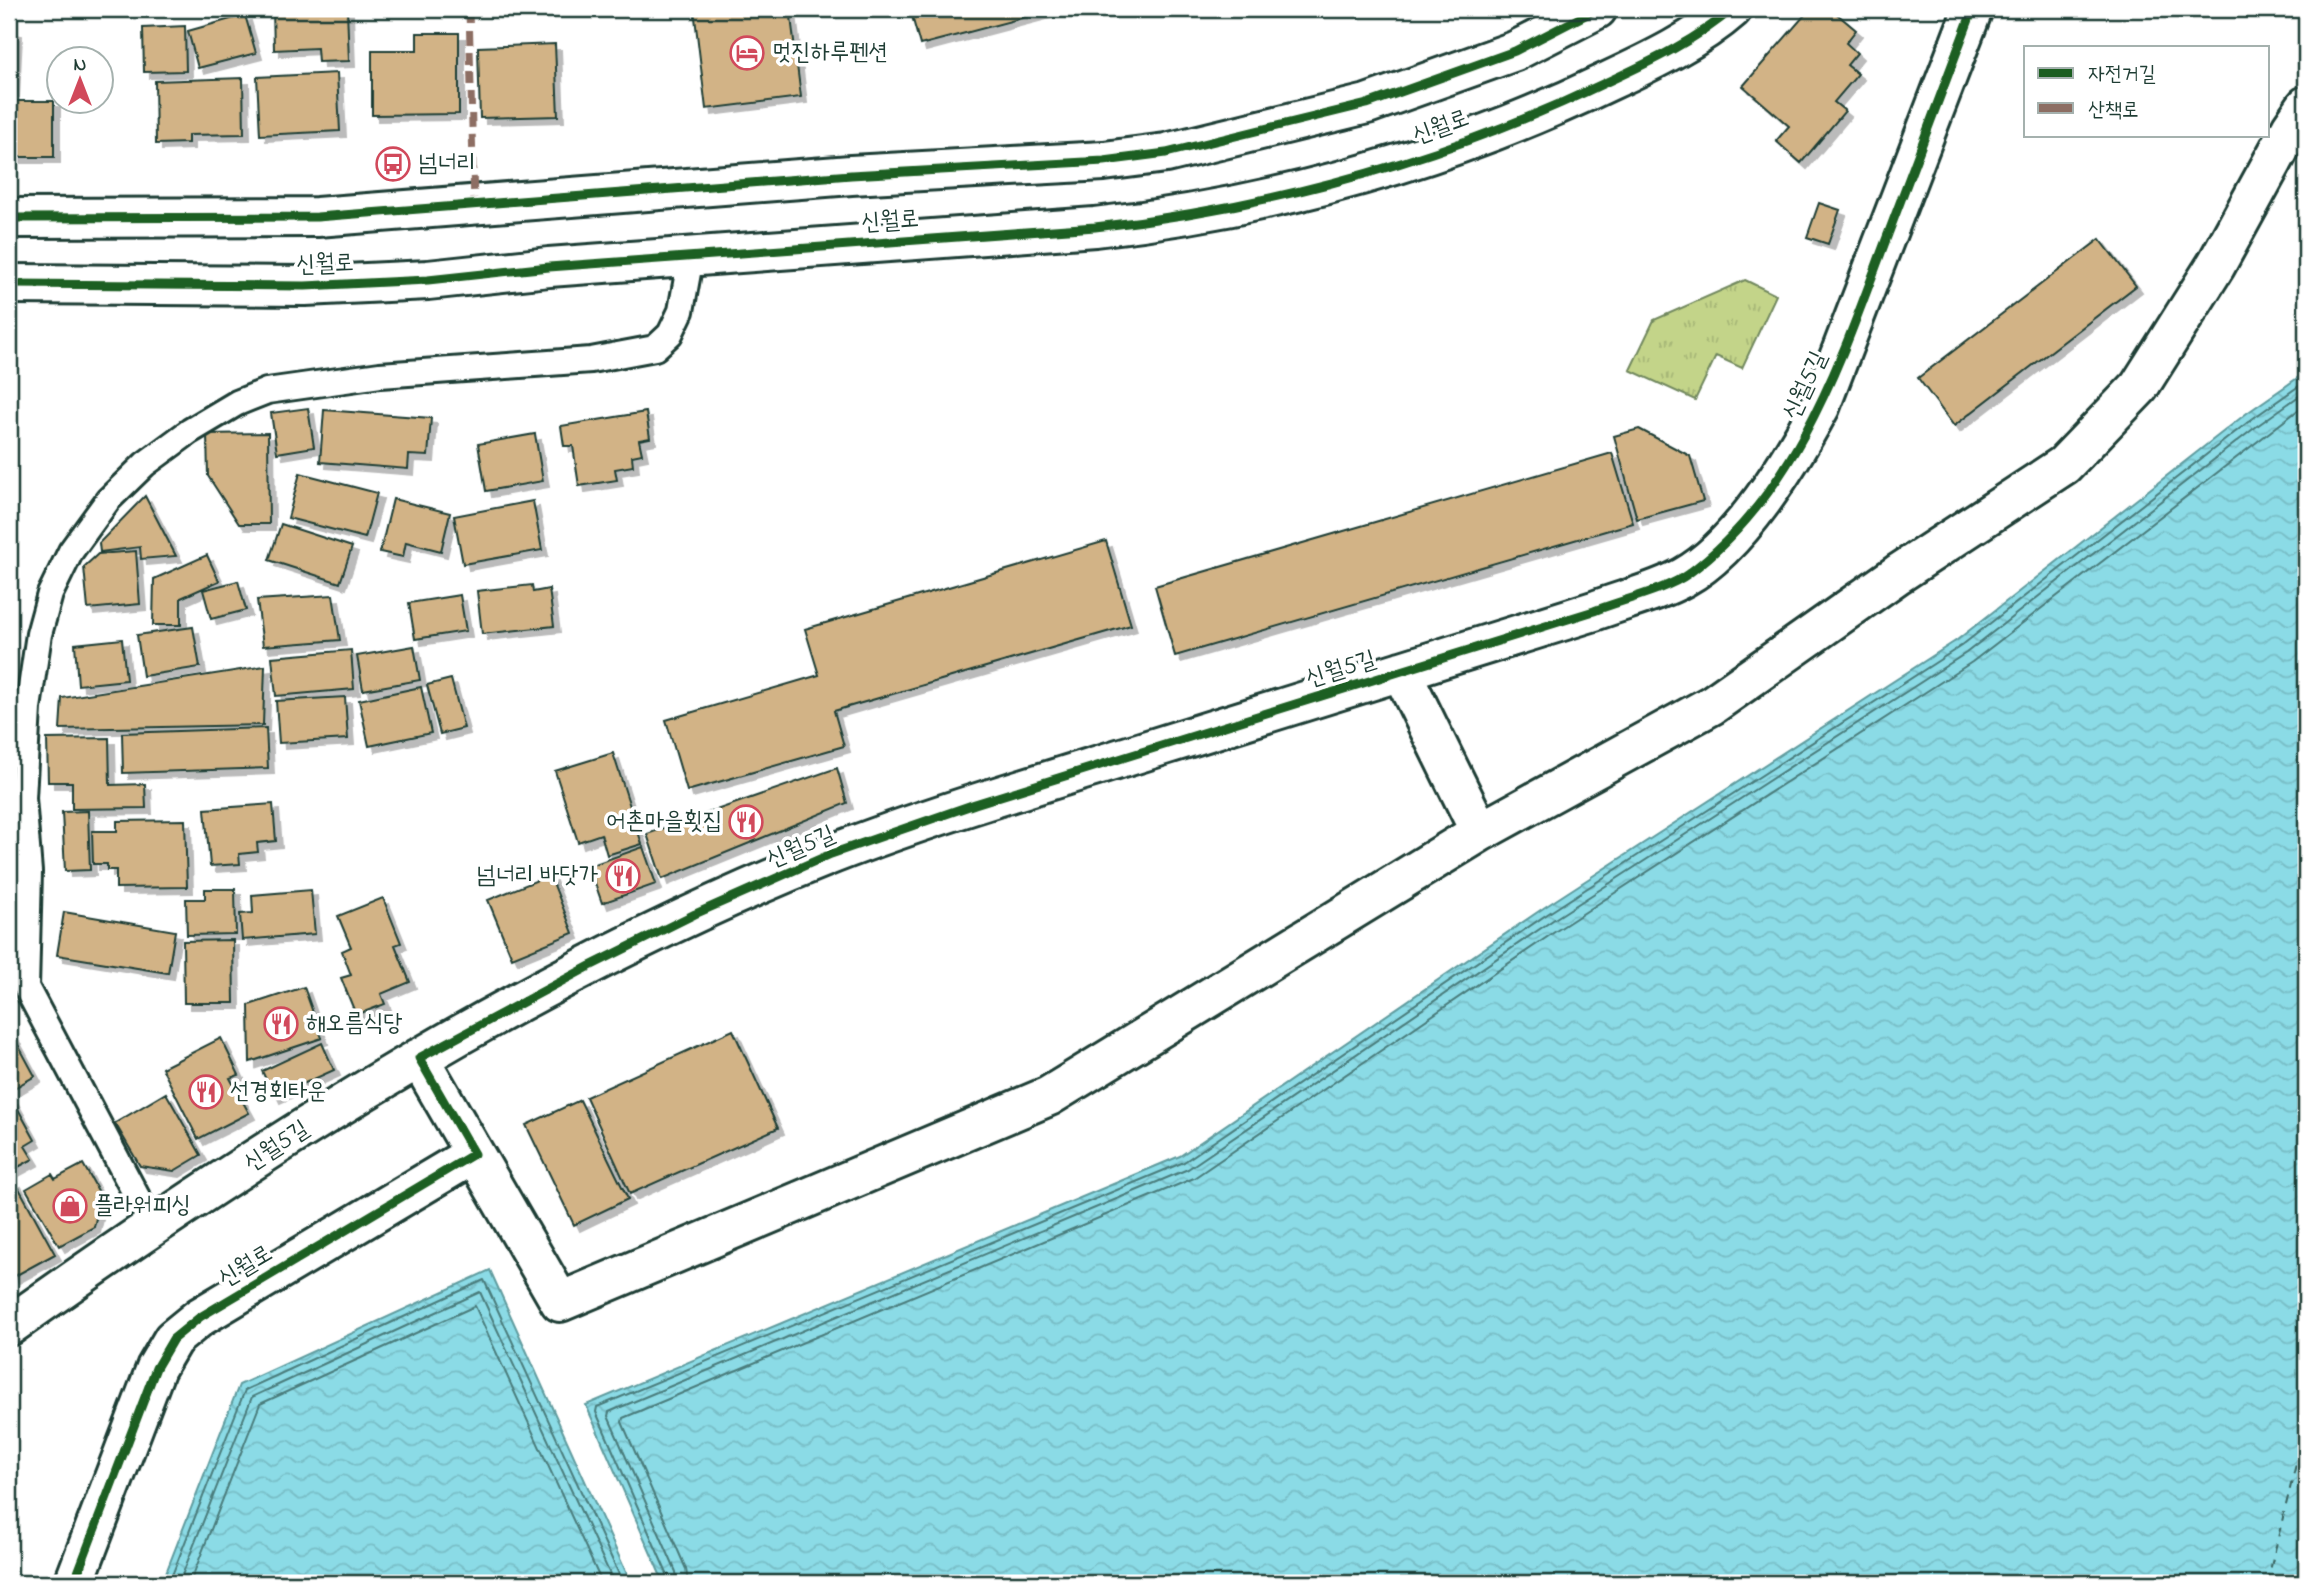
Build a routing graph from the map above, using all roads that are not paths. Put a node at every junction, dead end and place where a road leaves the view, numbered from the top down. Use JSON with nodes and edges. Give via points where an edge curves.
{"nodes":[{"id":1,"x":1597,"y":9,"type":"edge"},
{"id":2,"x":1732,"y":9,"type":"edge"},
{"id":3,"x":1973,"y":9,"type":"edge"},
{"id":4,"x":2306,"y":106,"type":"edge"},
{"id":5,"x":9,"y":218,"type":"edge"},
{"id":6,"x":691,"y":256,"type":"junction"},
{"id":7,"x":9,"y":284,"type":"edge"},
{"id":8,"x":1401,"y":671,"type":"junction"},
{"id":9,"x":1480,"y":832,"type":"junction"},
{"id":10,"x":17,"y":991,"type":"edge"},
{"id":11,"x":419,"y":1058,"type":"junction"},
{"id":12,"x":474,"y":1154,"type":"junction"},
{"id":13,"x":153,"y":1227,"type":"junction"},
{"id":14,"x":9,"y":1326,"type":"edge"},
{"id":15,"x":74,"y":1583,"type":"edge"}],
"edges":[{"from":1,"to":5,"type":"street","name":"신월로","via":[[1515,51],[1367,104],[1166,153],[317,216]]},
{"from":2,"to":6,"type":"street","name":"신월로","via":[[1642,65],[1560,105],[1374,172],[1270,199],[1183,217],[1095,227]]},
{"from":3,"to":8,"type":"street","name":"신월5길","via":[[1825,396],[1795,453],[1755,510],[1685,577],[1594,611]]},
{"from":4,"to":9,"type":"street","via":[[2216,265],[2139,387],[2064,465],[1712,705]]},
{"from":6,"to":7,"type":"street","name":"신월로","via":[[428,280],[305,286]]},
{"from":6,"to":10,"type":"lane","via":[[681,311],[670,334],[655,348],[591,360],[380,375],[267,391],[190,431],[145,464],[108,500],[71,551],[50,594],[39,634],[28,708],[23,799],[29,872]]},
{"from":8,"to":9,"type":"street"},
{"from":8,"to":11,"type":"street","name":"신월5길","via":[[975,804],[831,854],[695,914]]},
{"from":9,"to":12,"type":"street","via":[[1049,1096],[559,1303]]},
{"from":10,"to":13,"type":"lane"},
{"from":11,"to":12,"type":"street"},
{"from":11,"to":13,"type":"street","name":"신월5길"},
{"from":12,"to":15,"type":"street","name":"신월로","via":[[200,1317],[173,1339],[156,1368]]},
{"from":13,"to":14,"type":"street","name":"신월5길"}]}
